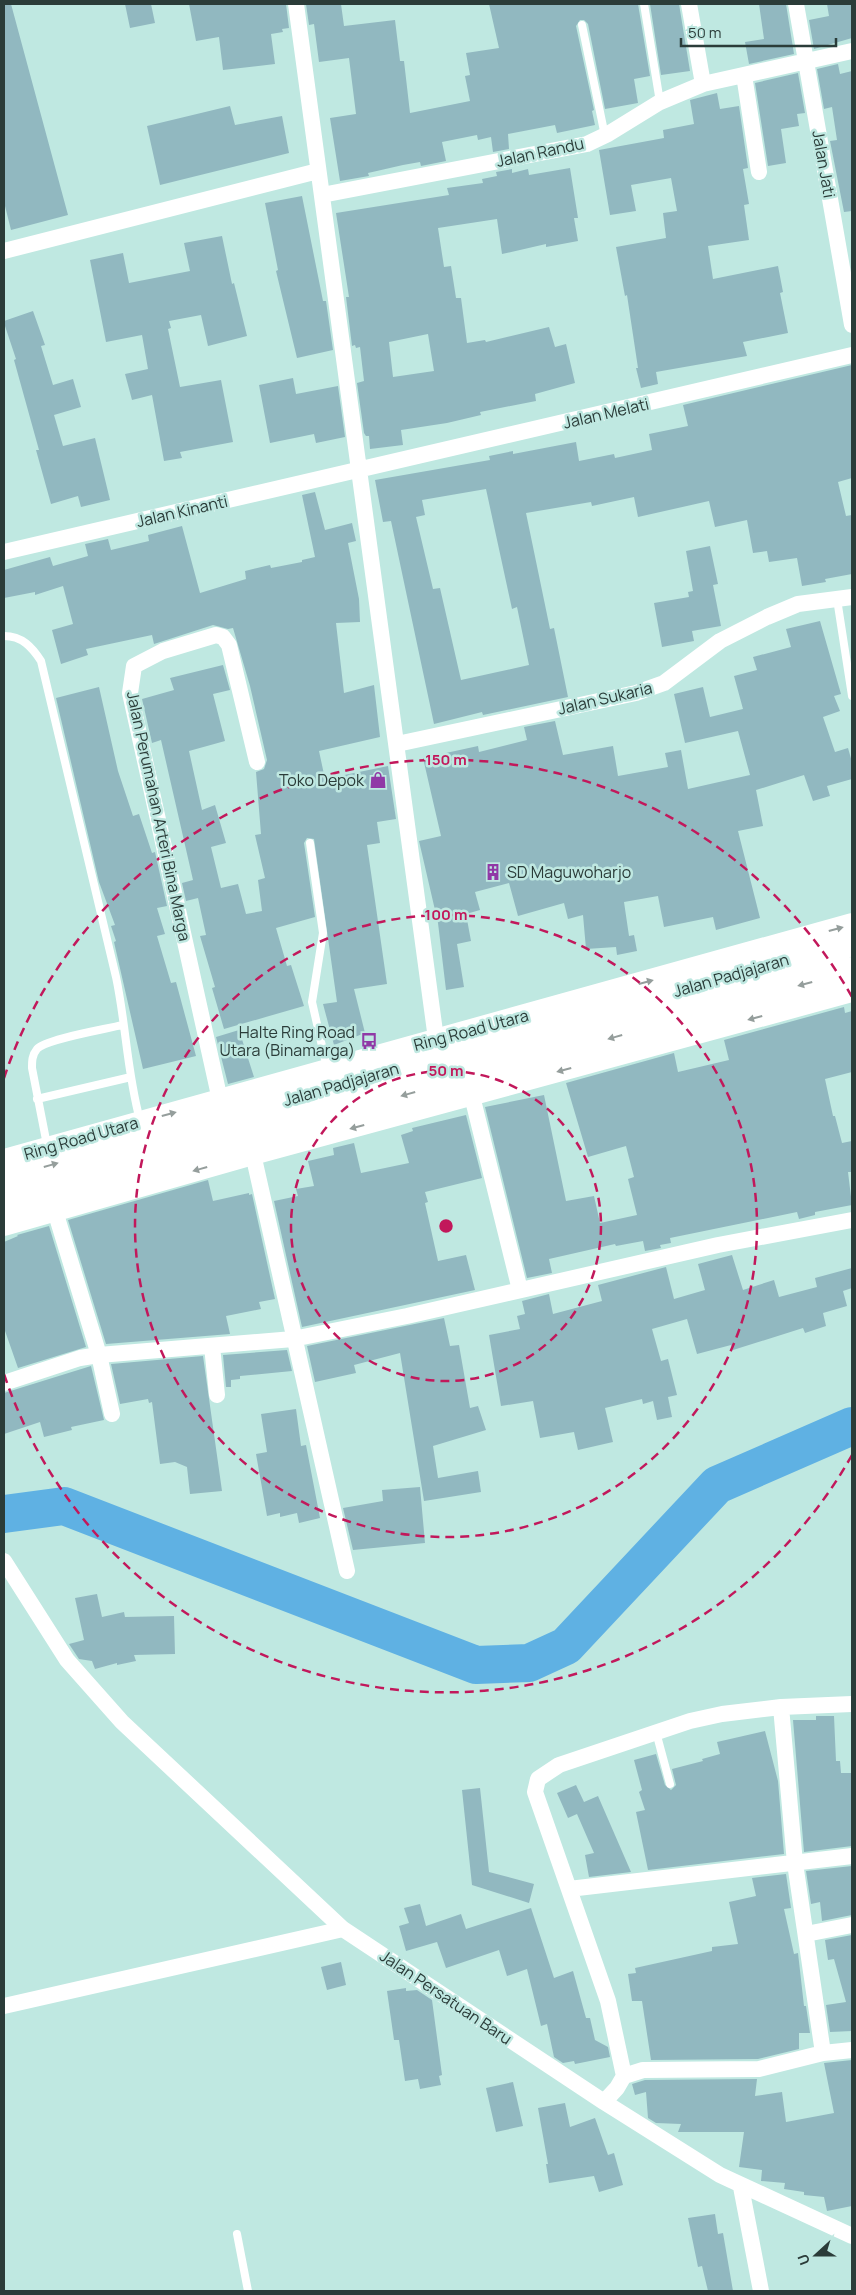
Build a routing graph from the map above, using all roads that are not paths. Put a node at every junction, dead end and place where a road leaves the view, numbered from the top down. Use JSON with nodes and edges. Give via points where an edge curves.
{"nodes":[{"id":1,"x":296,"y":4,"type":"edge"},
{"id":2,"x":644,"y":4,"type":"edge"},
{"id":3,"x":689,"y":4,"type":"edge"},
{"id":4,"x":796,"y":4,"type":"edge"},
{"id":5,"x":582,"y":25,"type":"dead end"},
{"id":6,"x":852,"y":52,"type":"edge"},
{"id":7,"x":806,"y":62,"type":"junction"},
{"id":8,"x":744,"y":75,"type":"junction"},
{"id":9,"x":703,"y":84,"type":"junction"},
{"id":10,"x":660,"y":102,"type":"junction"},
{"id":11,"x":605,"y":136,"type":"junction"},
{"id":12,"x":318,"y":171,"type":"junction"},
{"id":13,"x":759,"y":172,"type":"dead end"},
{"id":14,"x":322,"y":195,"type":"junction"},
{"id":15,"x":4,"y":251,"type":"edge"},
{"id":16,"x":852,"y":325,"type":"edge"},
{"id":17,"x":852,"y":355,"type":"edge"},
{"id":18,"x":360,"y":469,"type":"junction"},
{"id":19,"x":4,"y":552,"type":"edge"},
{"id":20,"x":844,"y":598,"type":"edge"},
{"id":21,"x":4,"y":636,"type":"edge"},
{"id":22,"x":852,"y":696,"type":"edge"},
{"id":23,"x":397,"y":744,"type":"junction"},
{"id":24,"x":257,"y":762,"type":"dead end"},
{"id":25,"x":310,"y":843,"type":"dead end"},
{"id":26,"x":852,"y":924,"type":"edge"},
{"id":27,"x":852,"y":942,"type":"edge"},
{"id":28,"x":852,"y":971,"type":"edge"},
{"id":29,"x":852,"y":991,"type":"edge"},
{"id":30,"x":549,"y":1017,"type":"junction"},
{"id":31,"x":122,"y":1025,"type":"junction"},
{"id":32,"x":657,"y":1035,"type":"junction"},
{"id":33,"x":436,"y":1039,"type":"junction"},
{"id":34,"x":327,"y":1070,"type":"junction"},
{"id":35,"x":131,"y":1077,"type":"junction"},
{"id":36,"x":472,"y":1096,"type":"junction"},
{"id":37,"x":38,"y":1099,"type":"junction"},
{"id":38,"x":220,"y":1100,"type":"junction"},
{"id":39,"x":143,"y":1130,"type":"junction"},
{"id":40,"x":47,"y":1148,"type":"junction"},
{"id":41,"x":253,"y":1154,"type":"junction"},
{"id":42,"x":4,"y":1160,"type":"edge"},
{"id":43,"x":4,"y":1178,"type":"edge"},
{"id":44,"x":4,"y":1207,"type":"edge"},
{"id":45,"x":55,"y":1211,"type":"junction"},
{"id":46,"x":852,"y":1220,"type":"edge"},
{"id":47,"x":4,"y":1225,"type":"edge"},
{"id":48,"x":520,"y":1290,"type":"junction"},
{"id":49,"x":293,"y":1339,"type":"junction"},
{"id":50,"x":212,"y":1346,"type":"junction"},
{"id":51,"x":99,"y":1355,"type":"junction"},
{"id":52,"x":4,"y":1383,"type":"edge"},
{"id":53,"x":217,"y":1395,"type":"dead end"},
{"id":54,"x":112,"y":1414,"type":"dead end"},
{"id":55,"x":4,"y":1561,"type":"edge"},
{"id":56,"x":346,"y":1571,"type":"dead end"},
{"id":57,"x":852,"y":1704,"type":"edge"},
{"id":58,"x":781,"y":1708,"type":"junction"},
{"id":59,"x":656,"y":1732,"type":"junction"},
{"id":60,"x":670,"y":1784,"type":"dead end"},
{"id":61,"x":852,"y":1856,"type":"edge"},
{"id":62,"x":795,"y":1863,"type":"junction"},
{"id":63,"x":568,"y":1889,"type":"junction"},
{"id":64,"x":852,"y":1926,"type":"edge"},
{"id":65,"x":343,"y":1929,"type":"junction"},
{"id":66,"x":806,"y":1934,"type":"junction"},
{"id":67,"x":4,"y":2006,"type":"edge"},
{"id":68,"x":852,"y":2050,"type":"edge"},
{"id":69,"x":823,"y":2053,"type":"junction"},
{"id":70,"x":624,"y":2076,"type":"junction"},
{"id":71,"x":604,"y":2102,"type":"junction"},
{"id":72,"x":741,"y":2187,"type":"junction"},
{"id":73,"x":237,"y":2234,"type":"dead end"},
{"id":74,"x":852,"y":2236,"type":"edge"},
{"id":75,"x":248,"y":2291,"type":"edge"},
{"id":76,"x":761,"y":2291,"type":"edge"}],
"edges":[{"from":1,"to":12,"type":"street"},
{"from":2,"to":10,"type":"lane"},
{"from":3,"to":9,"type":"street"},
{"from":4,"to":7,"type":"street","name":"Jalan Jati"},
{"from":5,"to":11,"type":"lane"},
{"from":6,"to":7,"type":"street","name":"Jalan Randu"},
{"from":7,"to":8,"type":"street","name":"Jalan Randu"},
{"from":7,"to":16,"type":"street","name":"Jalan Jati"},
{"from":8,"to":9,"type":"street","name":"Jalan Randu"},
{"from":8,"to":13,"type":"street"},
{"from":9,"to":10,"type":"street","name":"Jalan Randu"},
{"from":10,"to":11,"type":"street","name":"Jalan Randu"},
{"from":11,"to":14,"type":"street","name":"Jalan Randu","via":[[587,144]]},
{"from":12,"to":14,"type":"street"},
{"from":12,"to":15,"type":"street"},
{"from":14,"to":18,"type":"street"},
{"from":17,"to":18,"type":"street","name":"Jalan Melati"},
{"from":18,"to":19,"type":"street","name":"Jalan Kinanti"},
{"from":18,"to":23,"type":"street"},
{"from":20,"to":22,"type":"lane"},
{"from":20,"to":23,"type":"street","name":"Jalan Sukaria","via":[[798,604],[768,617],[720,640],[664,684],[636,694]]},
{"from":21,"to":31,"type":"lane","via":[[21,639],[34,649],[41,661],[116,977],[123,1009]]},
{"from":23,"to":33,"type":"street"},
{"from":24,"to":38,"type":"street","name":"Jalan Perumahan Arteri Bina Marga","via":[[229,645],[223,637],[216,635],[162,651],[134,666],[130,693]]},
{"from":25,"to":34,"type":"lane","via":[[323,933],[312,1002]]},
{"from":30,"to":26,"type":"street","name":"Ring Road Utara","one_way":true},
{"from":27,"to":30,"type":"highway","name":"Jalan Padjajaran"},
{"from":28,"to":32,"type":"highway","name":"Jalan Padjajaran","one_way":true},
{"from":29,"to":32,"type":"street","one_way":true},
{"from":30,"to":33,"type":"street","name":"Ring Road Utara"},
{"from":30,"to":39,"type":"highway","name":"Jalan Padjajaran"},
{"from":31,"to":35,"type":"lane"},
{"from":31,"to":37,"type":"lane","via":[[49,1042],[37,1049],[32,1059]]},
{"from":32,"to":36,"type":"street","one_way":true},
{"from":32,"to":44,"type":"highway","name":"Jalan Padjajaran","one_way":true},
{"from":33,"to":34,"type":"street","name":"Ring Road Utara"},
{"from":34,"to":38,"type":"street","name":"Ring Road Utara"},
{"from":35,"to":37,"type":"lane"},
{"from":35,"to":39,"type":"lane"},
{"from":36,"to":41,"type":"street","one_way":true},
{"from":36,"to":48,"type":"street"},
{"from":37,"to":40,"type":"lane"},
{"from":39,"to":38,"type":"street","name":"Ring Road Utara","one_way":true},
{"from":39,"to":40,"type":"street","name":"Ring Road Utara"},
{"from":43,"to":39,"type":"highway","name":"Jalan Padjajaran","one_way":true},
{"from":40,"to":42,"type":"street","name":"Ring Road Utara"},
{"from":41,"to":45,"type":"street","one_way":true},
{"from":41,"to":49,"type":"street"},
{"from":45,"to":47,"type":"street"},
{"from":45,"to":51,"type":"street"},
{"from":46,"to":48,"type":"street","via":[[718,1245]]},
{"from":48,"to":49,"type":"street"},
{"from":49,"to":50,"type":"street"},
{"from":49,"to":56,"type":"street"},
{"from":50,"to":51,"type":"street"},
{"from":50,"to":53,"type":"street"},
{"from":51,"to":52,"type":"street"},
{"from":51,"to":54,"type":"street"},
{"from":55,"to":65,"type":"street","name":"Jalan Persatuan Baru","via":[[67,1660],[122,1722]]},
{"from":57,"to":58,"type":"street"},
{"from":58,"to":59,"type":"street","via":[[722,1714]]},
{"from":58,"to":62,"type":"street"},
{"from":59,"to":60,"type":"lane"},
{"from":59,"to":63,"type":"street","via":[[560,1765],[538,1779],[535,1792]]},
{"from":61,"to":62,"type":"street"},
{"from":62,"to":63,"type":"street"},
{"from":62,"to":66,"type":"street"},
{"from":63,"to":70,"type":"street","via":[[608,2001]]},
{"from":64,"to":66,"type":"street"},
{"from":65,"to":67,"type":"street"},
{"from":65,"to":71,"type":"street","name":"Jalan Persatuan Baru"},
{"from":66,"to":69,"type":"street"},
{"from":68,"to":69,"type":"street"},
{"from":69,"to":70,"type":"street","via":[[759,2069],[643,2070]]},
{"from":70,"to":71,"type":"street"},
{"from":71,"to":72,"type":"street","name":"Jalan Persatuan Baru"},
{"from":72,"to":74,"type":"street","name":"Jalan Persatuan Baru"},
{"from":72,"to":76,"type":"street"},
{"from":73,"to":75,"type":"lane"}]}
